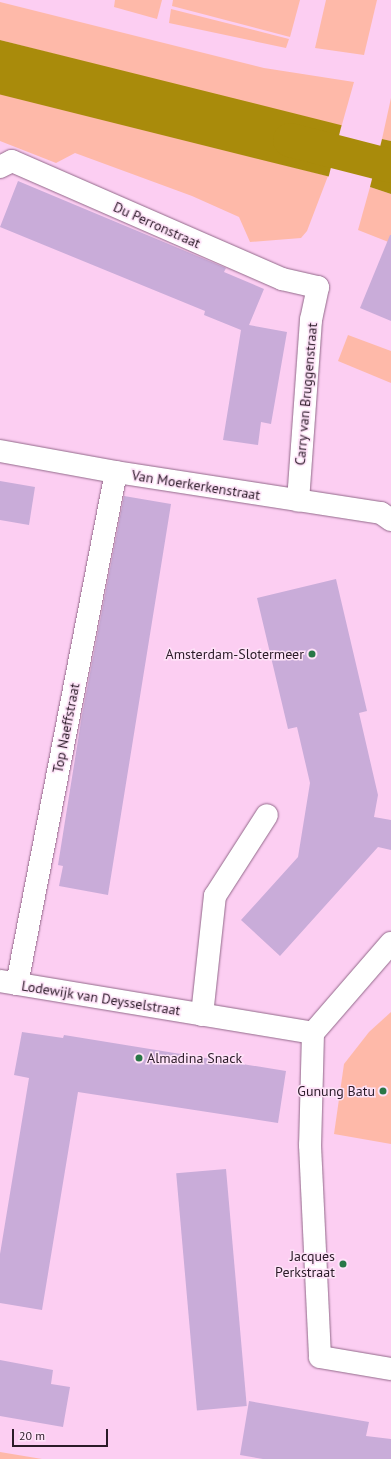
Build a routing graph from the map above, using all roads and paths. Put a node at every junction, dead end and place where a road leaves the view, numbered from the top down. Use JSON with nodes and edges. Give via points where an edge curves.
{"nodes":[{"id":1,"x":0,"y":167,"type":"edge"},
{"id":2,"x":318,"y":287,"type":"joint"},
{"id":3,"x":0,"y":451,"type":"edge"},
{"id":4,"x":116,"y":472,"type":"junction"},
{"id":5,"x":298,"y":501,"type":"junction"},
{"id":6,"x":391,"y":520,"type":"edge"},
{"id":7,"x":267,"y":815,"type":"dead end"},
{"id":8,"x":391,"y":943,"type":"edge"},
{"id":9,"x":9,"y":983,"type":"edge"},
{"id":10,"x":202,"y":1015,"type":"junction"},
{"id":11,"x":313,"y":1033,"type":"junction"},
{"id":12,"x":391,"y":1369,"type":"edge"}],
"edges":[{"from":1,"to":2,"type":"street","name":"Du Perronstraat","via":[[12,161],[282,279]]},
{"from":2,"to":5,"type":"street","name":"Carry van Bruggenstraat","via":[[311,320]]},
{"from":3,"to":4,"type":"street","name":"Van Moerkerkenstraat"},
{"from":4,"to":5,"type":"street","name":"Van Moerkerkenstraat"},
{"from":4,"to":9,"type":"street","name":"Top Naeffstraat"},
{"from":5,"to":6,"type":"street","name":"Van Moerkerkenstraat","via":[[381,513]]},
{"from":7,"to":10,"type":"street","via":[[215,896]]},
{"from":8,"to":11,"type":"street"},
{"from":9,"to":10,"type":"street","name":"Lodewijk van Deysselstraat"},
{"from":10,"to":11,"type":"street","name":"Lodewijk van Deysselstraat"},
{"from":11,"to":12,"type":"street","via":[[310,1145],[320,1357]]}]}
